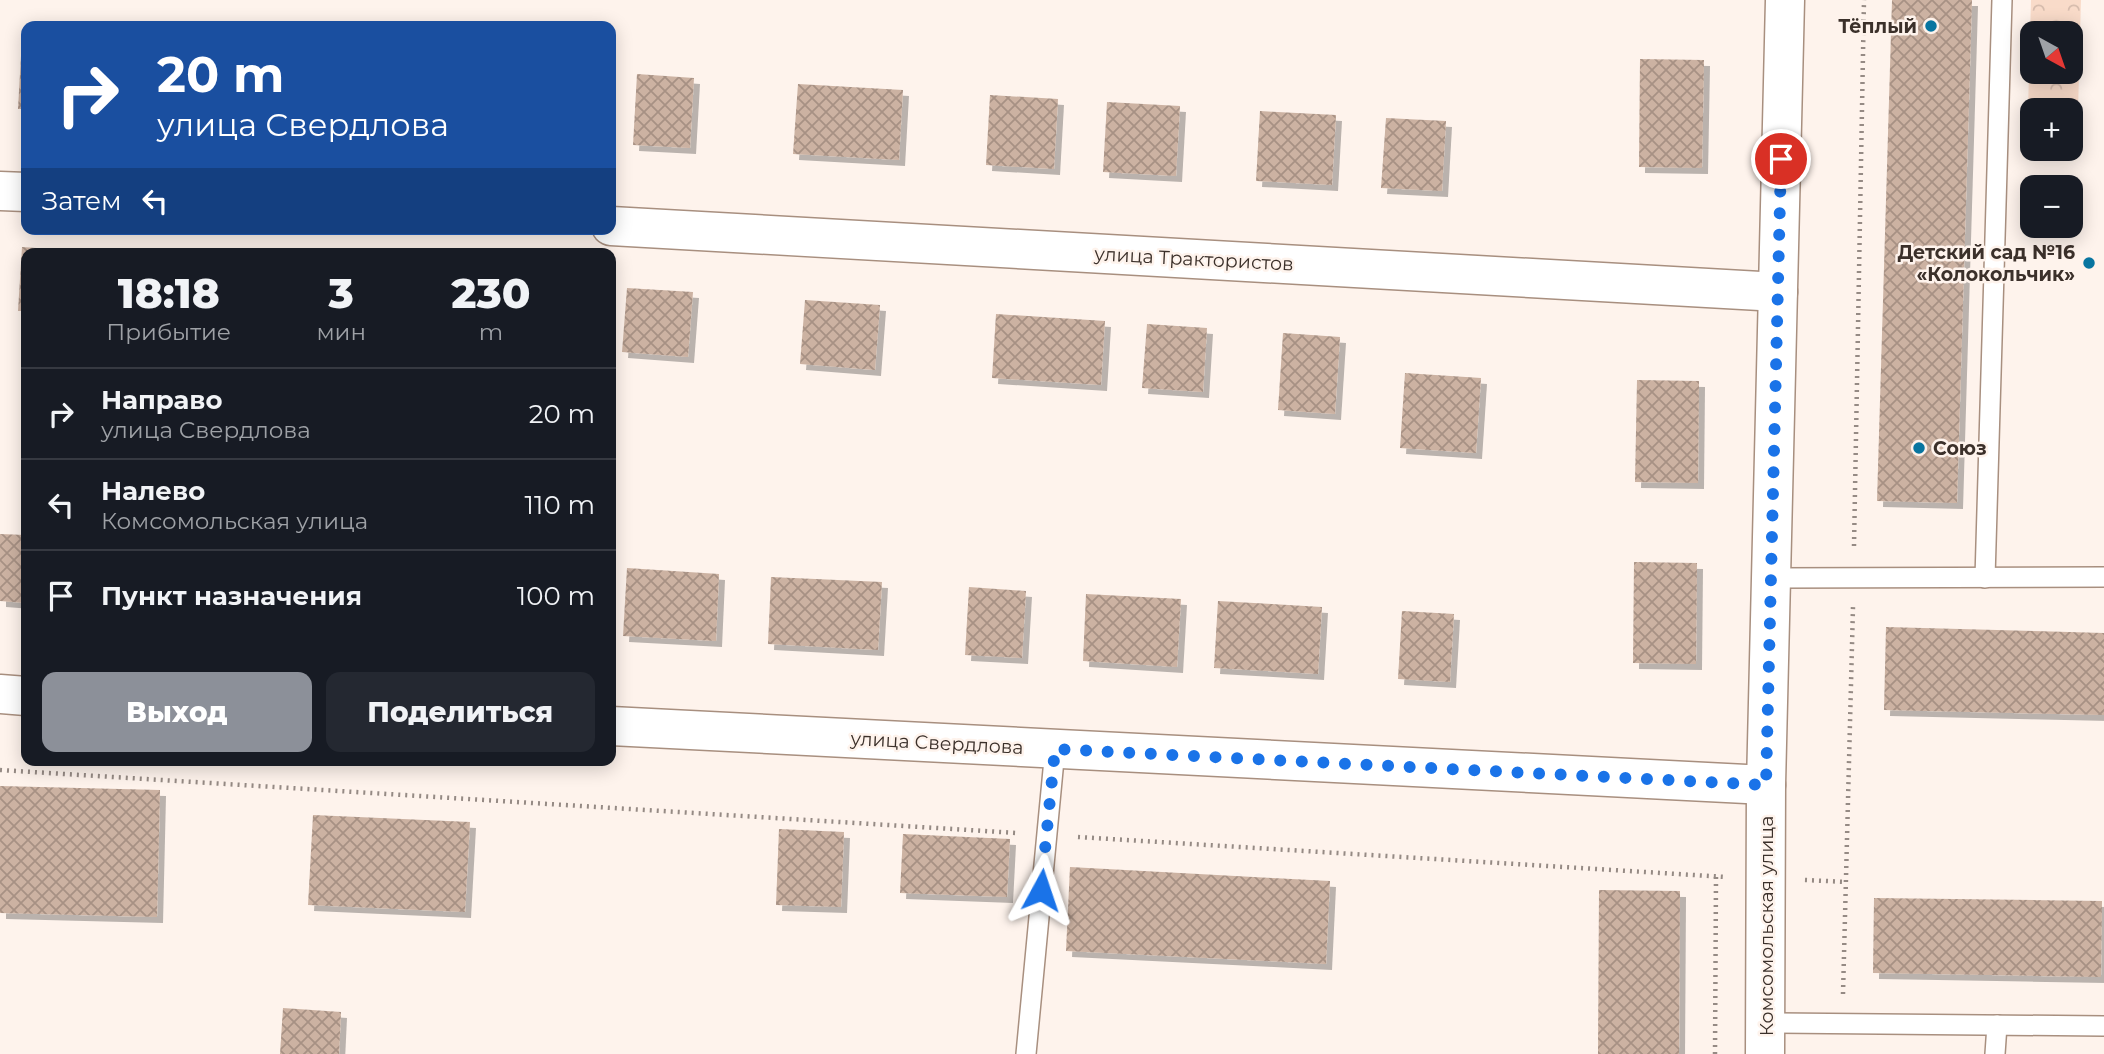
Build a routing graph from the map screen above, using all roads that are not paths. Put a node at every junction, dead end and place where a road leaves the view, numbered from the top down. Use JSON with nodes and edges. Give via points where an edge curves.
{"nodes":[{"id":1,"x":1785,"y":0,"type":"edge"},
{"id":2,"x":2002,"y":0,"type":"edge"},
{"id":3,"x":0,"y":191,"type":"edge"},
{"id":4,"x":21,"y":192,"type":"edge"},
{"id":5,"x":616,"y":226,"type":"edge"},
{"id":6,"x":1778,"y":292,"type":"junction"},
{"id":7,"x":1771,"y":578,"type":"junction"},
{"id":8,"x":1984,"y":578,"type":"junction"},
{"id":9,"x":2104,"y":578,"type":"edge"},
{"id":10,"x":0,"y":694,"type":"edge"},
{"id":11,"x":21,"y":696,"type":"edge"},
{"id":12,"x":616,"y":726,"type":"edge"},
{"id":13,"x":1055,"y":749,"type":"junction"},
{"id":14,"x":1766,"y":785,"type":"junction"},
{"id":15,"x":1997,"y":1025,"type":"junction"},
{"id":16,"x":2104,"y":1026,"type":"edge"},
{"id":17,"x":1765,"y":1038,"type":"edge"},
{"id":18,"x":1026,"y":1054,"type":"edge"},
{"id":19,"x":1996,"y":1054,"type":"edge"}],
"edges":[{"from":1,"to":6,"type":"street","name":"Комсомольская улица"},
{"from":2,"to":8,"type":"lane"},
{"from":3,"to":4,"type":"street"},
{"from":5,"to":6,"type":"street","name":"улица Трактористов"},
{"from":6,"to":7,"type":"street","name":"Комсомольская улица"},
{"from":7,"to":8,"type":"lane"},
{"from":7,"to":14,"type":"street","name":"Комсомольская улица"},
{"from":8,"to":9,"type":"lane"},
{"from":10,"to":11,"type":"street"},
{"from":12,"to":13,"type":"street","name":"улица Свердлова"},
{"from":13,"to":14,"type":"street","name":"улица Свердлова"},
{"from":13,"to":18,"type":"lane"},
{"from":14,"to":17,"type":"street","name":"Комсомольская улица"},
{"from":15,"to":16,"type":"lane"},
{"from":15,"to":17,"type":"lane","via":[[1842,1024]]},
{"from":15,"to":19,"type":"lane"}]}
